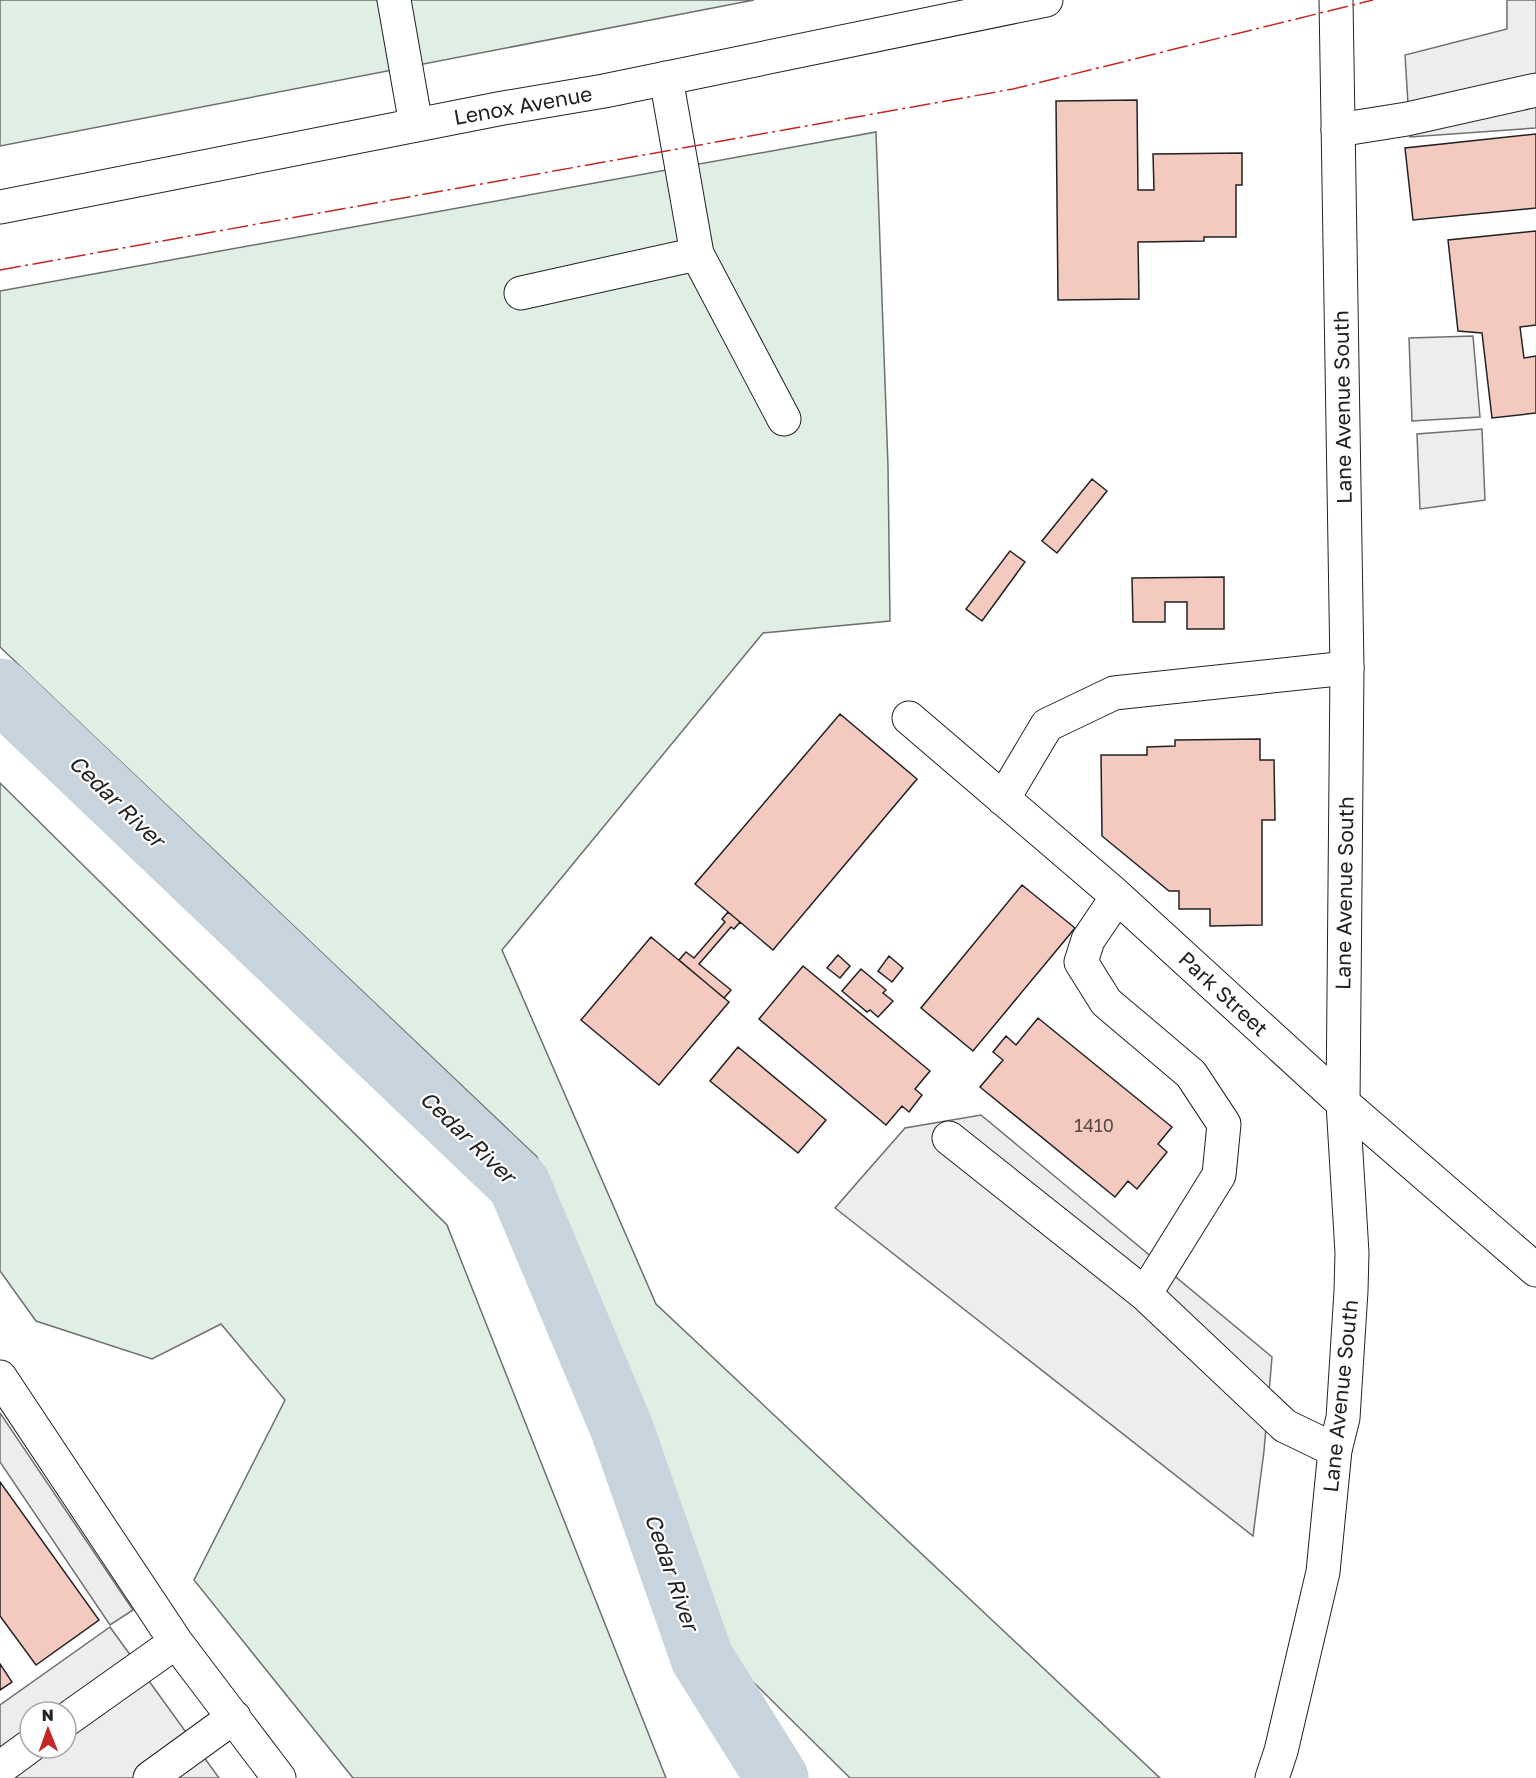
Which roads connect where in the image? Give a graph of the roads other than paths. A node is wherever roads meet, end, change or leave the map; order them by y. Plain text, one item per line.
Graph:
1 (393, 0) edge
2 (1046, 0) edge
3 (1336, 0) edge
4 (666, 78) junction
5 (1536, 90) edge
6 (416, 125) junction
7 (1338, 130) junction
8 (0, 207) edge
9 (697, 254) junction
10 (521, 293) dead end
11 (784, 419) dead end
12 (1347, 668) junction
13 (909, 718) dead end
14 (1003, 799) junction
15 (1117, 897) junction
16 (1343, 1104) junction
17 (949, 1138) dead end
18 (1536, 1270) edge
19 (1145, 1294) junction
20 (0, 1377) edge
21 (1335, 1450) junction
22 (176, 1642) junction
23 (78, 1711) edge
24 (234, 1717) junction
25 (18, 1755) edge
26 (0, 1768) edge
27 (150, 1778) edge
28 (279, 1778) edge
29 (1272, 1778) edge

1 - 6 main road
2 - 4 main road, Lenox Avenue
3 - 7 main road, Lane Avenue South
4 - 6 main road, Lenox Avenue
4 - 9 main road
5 - 7 main road
6 - 8 main road, Lenox Avenue
7 - 12 main road, Lane Avenue South
9 - 10 main road
9 - 11 main road
12 - 14 main road
12 - 16 main road, Lane Avenue South
13 - 14 main road, Park Street
14 - 15 main road, Park Street
15 - 16 main road, Park Street
15 - 19 main road
16 - 18 main road, Park Street
16 - 21 main road, Lane Avenue South
17 - 19 main road
19 - 21 main road
20 - 22 main road
21 - 29 main road, Lane Avenue South
22 - 23 main road
22 - 24 main road
24 - 27 main road
24 - 28 main road
25 - 26 main road

